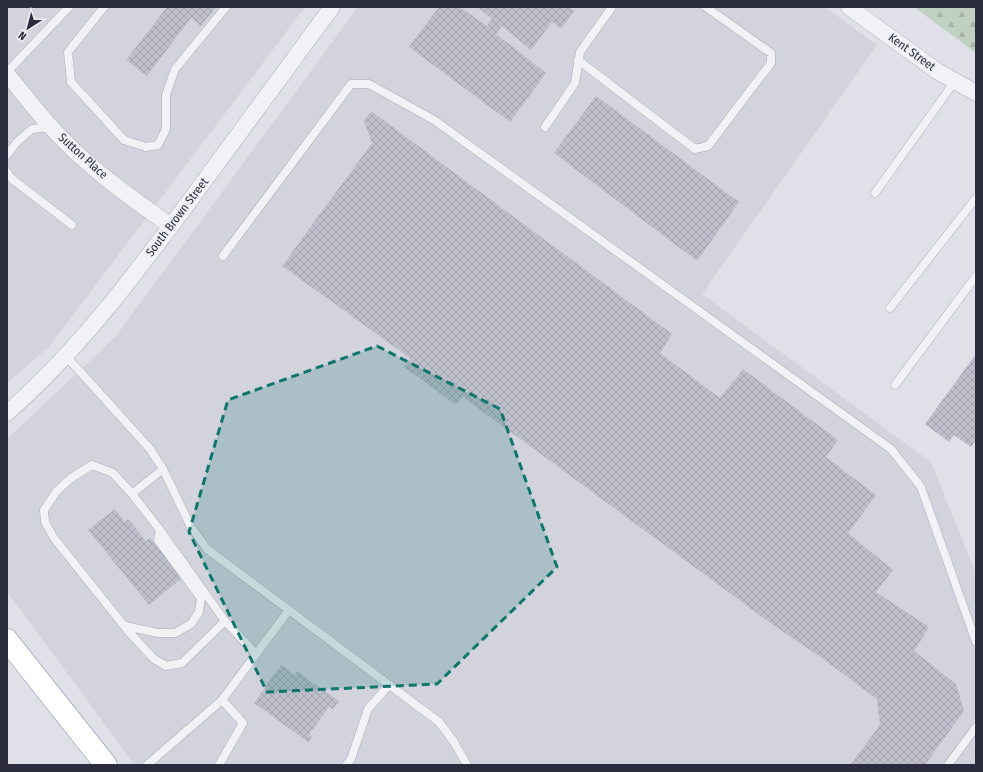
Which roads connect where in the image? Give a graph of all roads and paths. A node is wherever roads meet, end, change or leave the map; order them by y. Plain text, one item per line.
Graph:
1 (69, 7) edge
2 (104, 7) edge
3 (226, 7) edge
4 (332, 7) edge
5 (612, 7) edge
6 (706, 7) edge
7 (850, 7) edge
8 (578, 60) junction
9 (7, 73) edge
10 (955, 81) junction
11 (976, 94) edge
12 (50, 127) junction
13 (545, 127) dead end
14 (7, 155) edge
15 (7, 172) edge
16 (875, 193) dead end
17 (976, 198) edge
18 (72, 225) dead end
19 (171, 226) junction
20 (223, 256) dead end
21 (976, 276) edge
22 (890, 308) dead end
23 (66, 356) junction
24 (895, 385) dead end
25 (7, 413) edge
26 (163, 469) junction
27 (132, 494) junction
28 (160, 530) junction
29 (289, 610) junction
30 (225, 621) junction
31 (125, 626) junction
32 (7, 640) edge
33 (976, 642) edge
34 (256, 654) junction
35 (389, 685) junction
36 (222, 700) junction
37 (976, 727) edge
38 (106, 765) edge
39 (147, 765) edge
40 (219, 765) edge
41 (346, 765) edge
42 (467, 765) edge
43 (948, 765) edge

1 - 9 lane
2 - 3 lane
4 - 19 street, South Brown Street
5 - 8 lane
6 - 8 lane
7 - 10 street, Kent Street
8 - 13 lane
9 - 12 street, Sutton Place
10 - 11 street, Kent Street
10 - 16 lane
12 - 14 lane
12 - 19 street, Sutton Place
15 - 18 lane
17 - 22 lane
19 - 23 street, South Brown Street
20 - 33 lane
21 - 24 lane
23 - 25 street, South Brown Street
23 - 26 lane
26 - 27 lane
26 - 29 lane
27 - 28 lane
27 - 31 lane
28 - 30 lane
28 - 31 lane
29 - 34 lane
29 - 35 lane
30 - 31 lane
30 - 34 lane
32 - 38 highway
34 - 36 lane
35 - 41 lane
35 - 42 lane
36 - 39 lane
36 - 40 lane
37 - 43 lane

